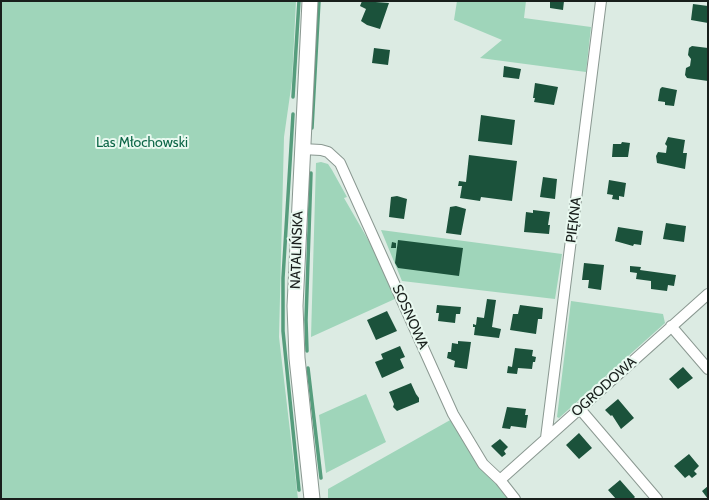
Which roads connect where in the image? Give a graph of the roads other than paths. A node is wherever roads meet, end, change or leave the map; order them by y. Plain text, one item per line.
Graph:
1 (310, 1) edge
2 (602, 1) edge
3 (302, 149) junction
4 (708, 294) edge
5 (671, 326) junction
6 (708, 369) edge
7 (580, 409) junction
8 (546, 438) junction
9 (500, 480) junction
10 (312, 499) edge
11 (514, 499) edge
12 (657, 499) edge

1 - 3 main road, NATALIŃSKA
2 - 8 street, PIĘKNA
3 - 9 street, SOSNOWA
3 - 10 main road, NATALIŃSKA
4 - 5 street, OGRODOWA
5 - 6 street
5 - 7 street, OGRODOWA
7 - 8 street, OGRODOWA
7 - 12 street
8 - 9 street, OGRODOWA
9 - 11 street, SOSNOWA

